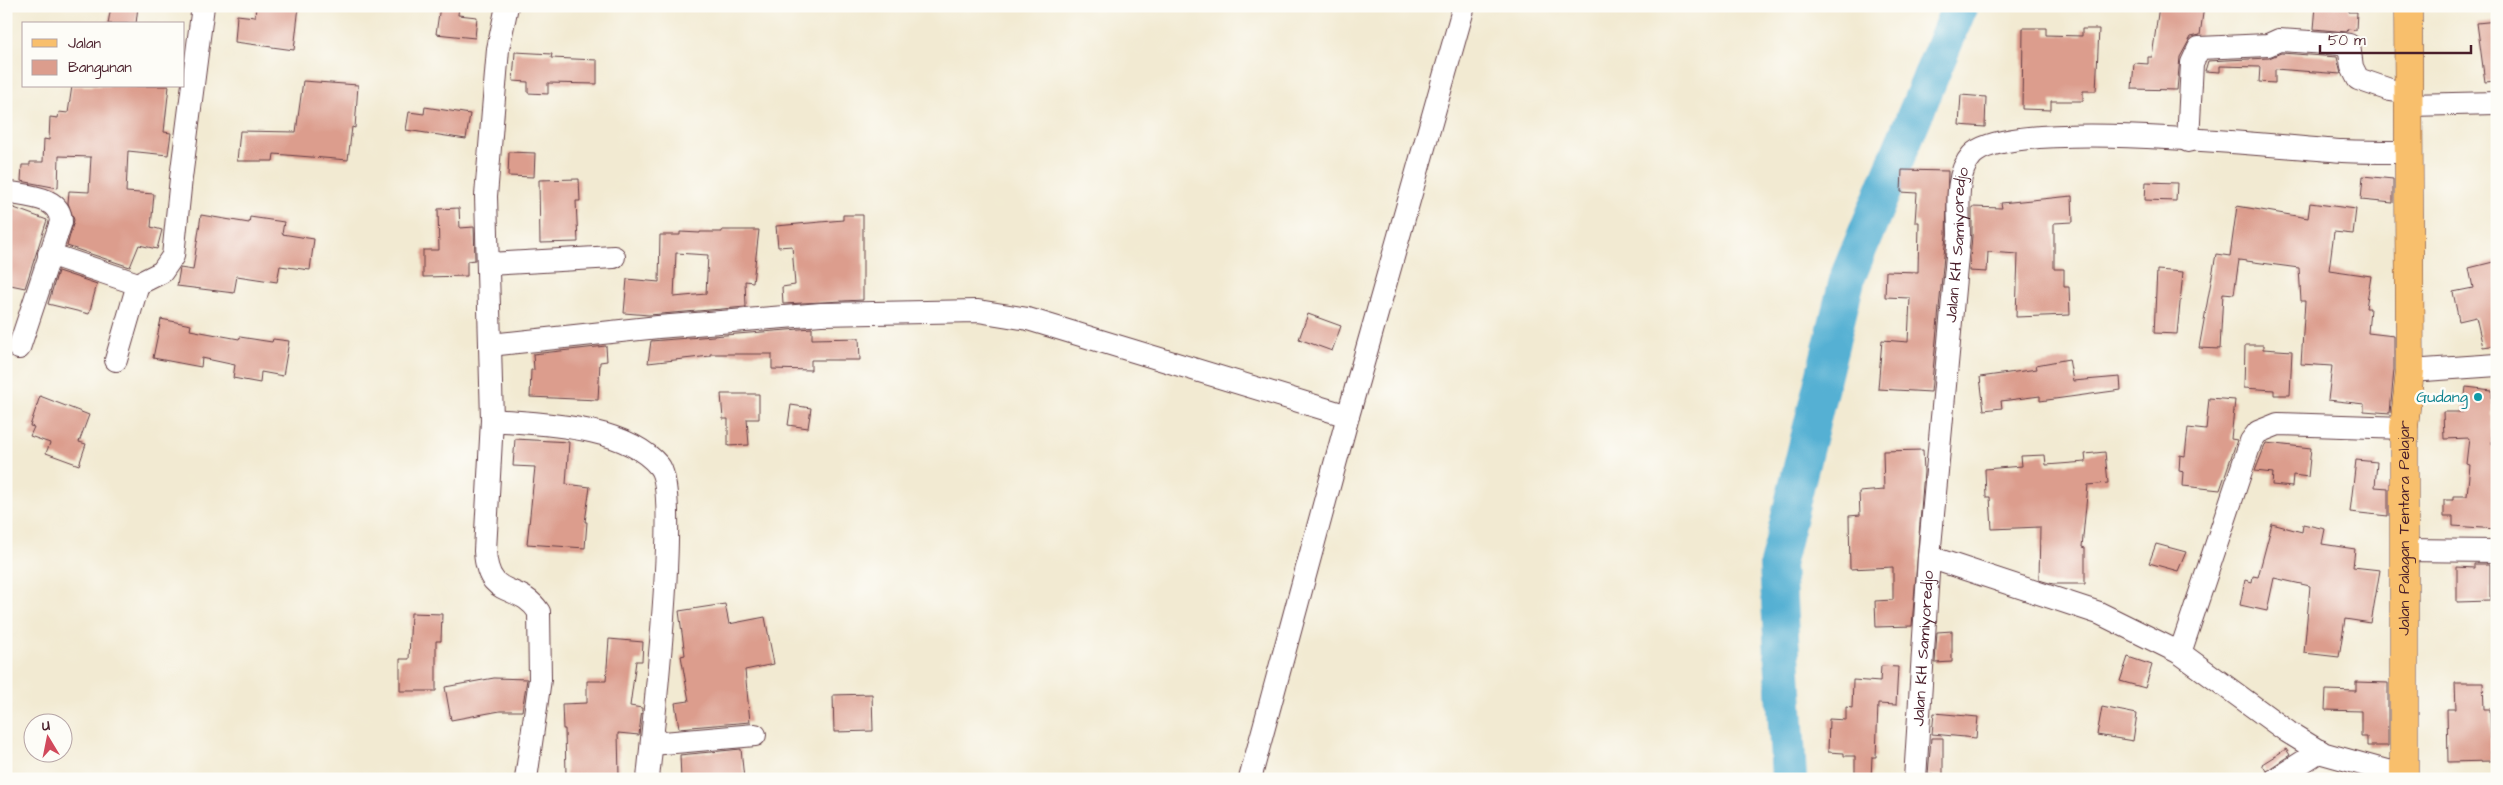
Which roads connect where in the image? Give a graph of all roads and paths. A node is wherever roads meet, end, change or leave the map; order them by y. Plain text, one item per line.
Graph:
1 (203, 6) edge
2 (507, 6) edge
3 (1464, 6) edge
4 (2408, 6) edge
5 (2409, 99) junction
6 (2497, 103) edge
7 (2188, 141) junction
8 (2410, 152) junction
9 (6, 192) edge
10 (49, 254) junction
11 (614, 257) dead end
12 (489, 264) junction
13 (138, 284) junction
14 (490, 345) junction
15 (19, 348) dead end
16 (116, 360) dead end
17 (2497, 365) edge
18 (2410, 371) junction
19 (1348, 416) junction
20 (492, 420) junction
21 (2404, 428) junction
22 (2403, 550) junction
23 (2497, 551) edge
24 (1929, 557) junction
25 (2180, 653) junction
26 (755, 735) dead end
27 (652, 744) junction
28 (2320, 751) junction
29 (2405, 778) edge
30 (526, 779) edge
31 (648, 779) edge
32 (1250, 779) edge
33 (1914, 779) edge
34 (2276, 779) edge

1 - 13 street
2 - 12 street
3 - 19 street
4 - 5 main road, Jalan Palagan Tentara Pelajar
5 - 6 street
5 - 7 street
5 - 8 main road, Jalan Palagan Tentara Pelajar
7 - 8 street, Jalan KH Samiyoredjo
7 - 24 street, Jalan KH Samiyoredjo
8 - 18 main road, Jalan Palagan Tentara Pelajar
9 - 10 street
10 - 13 street
10 - 15 street
11 - 12 street
12 - 14 street
13 - 16 street
14 - 19 street
14 - 20 street
17 - 18 street
18 - 21 main road, Jalan Palagan Tentara Pelajar
19 - 32 street
20 - 27 street
20 - 30 street
21 - 22 main road, Jalan Palagan Tentara Pelajar
21 - 25 street
22 - 23 street
22 - 29 main road, Jalan Palagan Tentara Pelajar
24 - 25 street
24 - 33 street, Jalan KH Samiyoredjo
25 - 28 street
26 - 27 street
27 - 31 street
28 - 29 street
28 - 34 street

